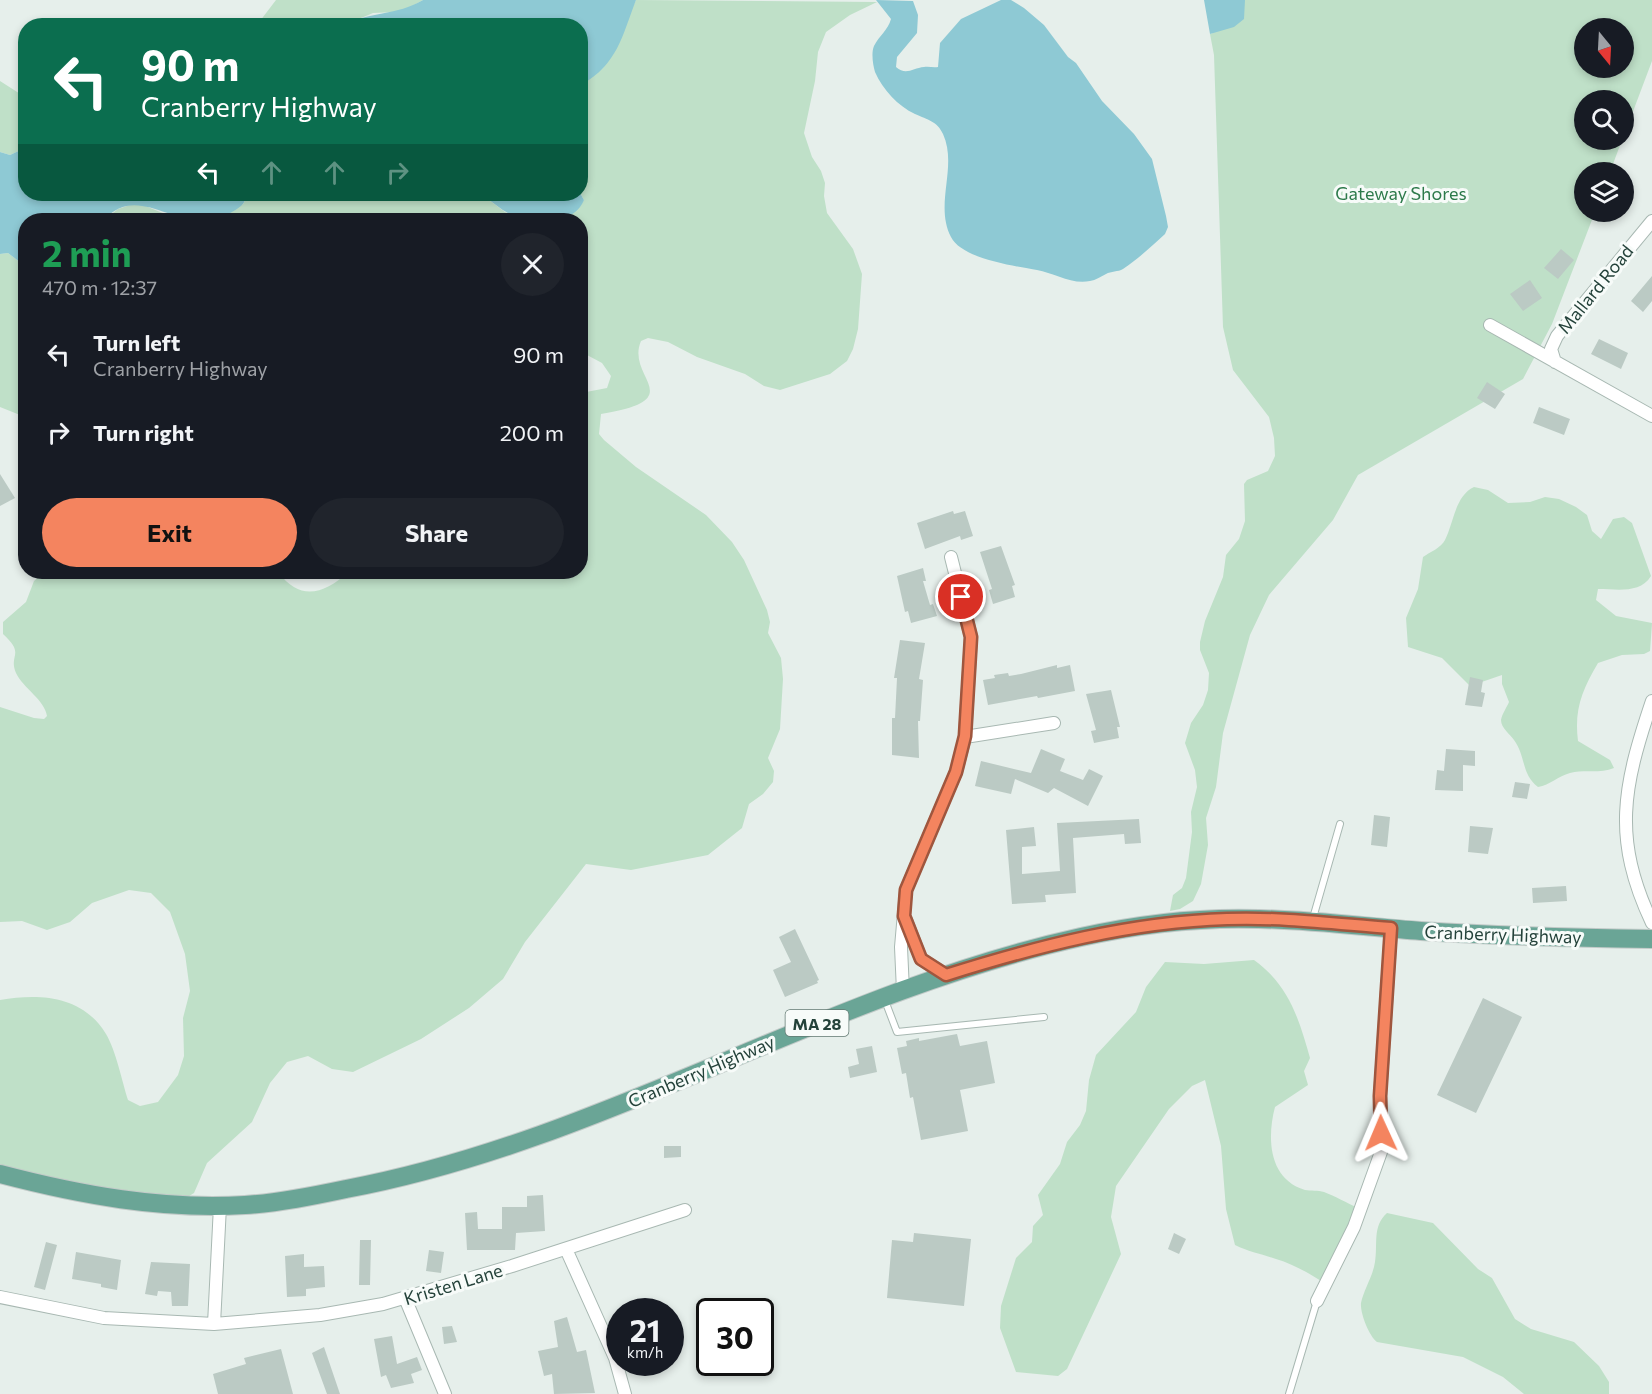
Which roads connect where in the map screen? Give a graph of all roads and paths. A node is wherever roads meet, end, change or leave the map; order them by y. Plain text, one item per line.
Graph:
1 (1652, 221) edge
2 (1490, 325) dead end
3 (1555, 362) junction
4 (1652, 416) edge
5 (951, 556) dead end
6 (1652, 701) edge
7 (1054, 723) dead end
8 (965, 736) junction
9 (1340, 824) dead end
10 (904, 916) junction
11 (1312, 922) junction
12 (1652, 923) edge
13 (1391, 928) junction
14 (1652, 939) edge
15 (946, 975) junction
16 (903, 991) junction
17 (884, 998) junction
18 (1044, 1017) dead end
19 (0, 1174) edge
20 (220, 1206) junction
21 (685, 1210) dead end
22 (566, 1249) junction
23 (0, 1297) edge
24 (405, 1298) junction
25 (1317, 1301) joint
26 (214, 1324) junction
27 (446, 1394) edge
28 (625, 1394) edge
29 (1289, 1394) edge

1 - 3 street, Mallard Road
2 - 3 street
3 - 4 street
5 - 8 street
6 - 12 street
7 - 8 street
8 - 10 street
9 - 11 lane
10 - 15 street
10 - 16 street
11 - 13 main road, Cranberry Highway / MA 28
11 - 15 main road, Cranberry Highway / MA 28
13 - 14 main road, Cranberry Highway / MA 28
13 - 25 street
15 - 16 main road, Cranberry Highway / MA 28
16 - 17 main road, Cranberry Highway / MA 28
17 - 18 lane
17 - 20 main road, Cranberry Highway / MA 28
19 - 20 main road, Cranberry Highway / MA 28
20 - 26 street
21 - 22 street, Kristen Lane
22 - 24 street, Kristen Lane
22 - 28 street
23 - 26 street, Kristen Lane
24 - 26 street, Kristen Lane
24 - 27 street
25 - 29 lane

